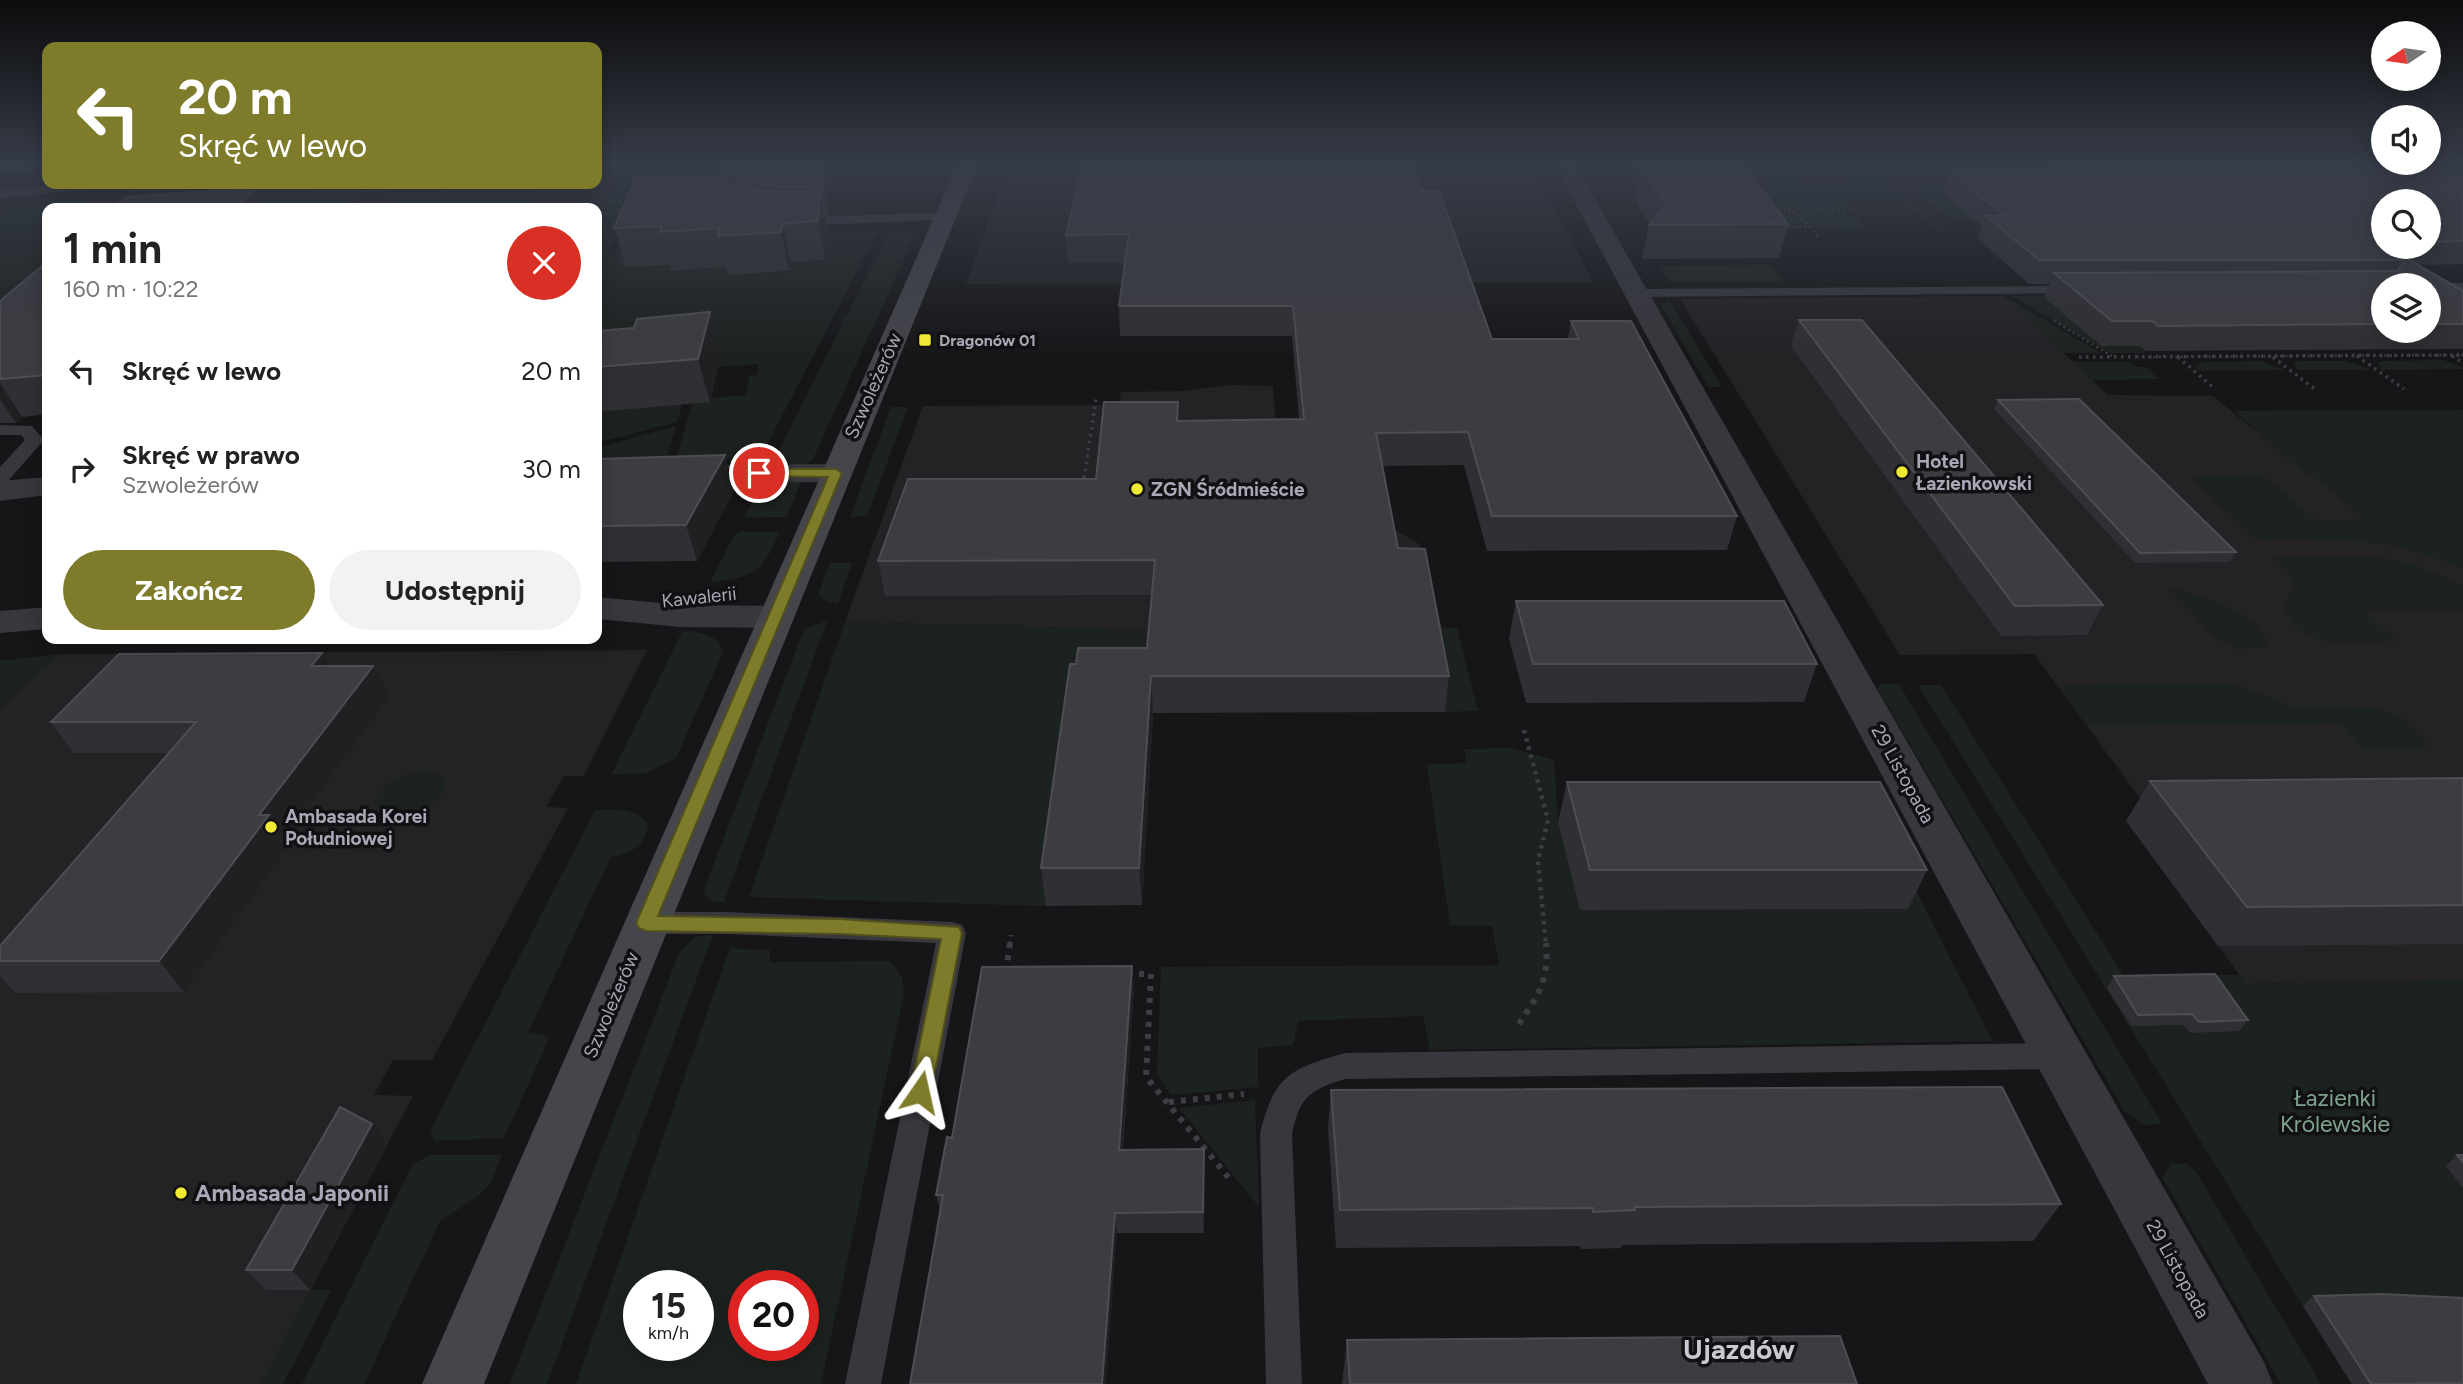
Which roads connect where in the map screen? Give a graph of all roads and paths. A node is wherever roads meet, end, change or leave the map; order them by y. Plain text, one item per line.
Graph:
1 (1810, 227) edge
2 (942, 228) edge
3 (1600, 228) edge
4 (1819, 238) dead end
5 (2441, 287) edge
6 (2463, 287) edge
7 (2091, 290) edge
8 (1636, 293) junction
9 (2047, 318) dead end
10 (2360, 349) edge
11 (2453, 349) edge
12 (2250, 350) edge
13 (2155, 351) edge
14 (2463, 355) edge
15 (2258, 356) junction
16 (2272, 356) junction
17 (2357, 356) junction
18 (2370, 356) junction
19 (2451, 356) junction
20 (2079, 357) dead end
21 (2114, 357) junction
22 (2163, 357) junction
23 (2177, 357) junction
24 (2463, 363) edge
25 (2215, 389) dead end
26 (2404, 389) dead end
27 (2316, 390) dead end
28 (1096, 399) dead end
29 (0, 430) edge
30 (836, 473) junction
31 (602, 475) edge
32 (0, 478) edge
33 (42, 487) edge
34 (1083, 488) edge
35 (0, 491) edge
36 (781, 604) junction
37 (604, 608) edge
38 (42, 618) edge
39 (0, 622) edge
40 (1524, 730) dead end
41 (646, 923) junction
42 (1011, 935) dead end
43 (1006, 973) junction
44 (1019, 973) edge
45 (1125, 974) edge
46 (996, 975) edge
47 (2060, 1056) junction
48 (1494, 1064) junction
49 (1289, 1094) junction
50 (1168, 1102) junction
51 (1279, 1239) junction
52 (453, 1384) edge
53 (863, 1384) edge
54 (1284, 1384) edge
55 (2242, 1384) edge

1 - 4 path
2 - 30 street, Szwoleżerów
3 - 8 street, 29 Listopada
5 - 6 lane
7 - 8 lane
8 - 47 street, 29 Listopada
9 - 21 path
10 - 18 path
11 - 14 path
12 - 15 path
13 - 22 path
14 - 19 path
15 - 16 path
15 - 23 path
16 - 17 path
16 - 27 path
17 - 18 path
17 - 26 path
18 - 19 path
19 - 24 path
20 - 21 path
21 - 22 path
22 - 23 path
23 - 25 path
28 - 34 path
29 - 32 lane
30 - 31 street
30 - 36 street, Szwoleżerów
33 - 35 street
36 - 37 street, Kawalerii
36 - 41 street, Szwoleżerów
38 - 39 street
40 - 48 path
41 - 52 street, Szwoleżerów
41 - 53 lane
42 - 43 path
43 - 44 path
43 - 46 path
45 - 50 path
47 - 48 lane
47 - 55 street, 29 Listopada
48 - 49 lane
49 - 50 path
49 - 51 lane
50 - 51 path
51 - 54 lane

